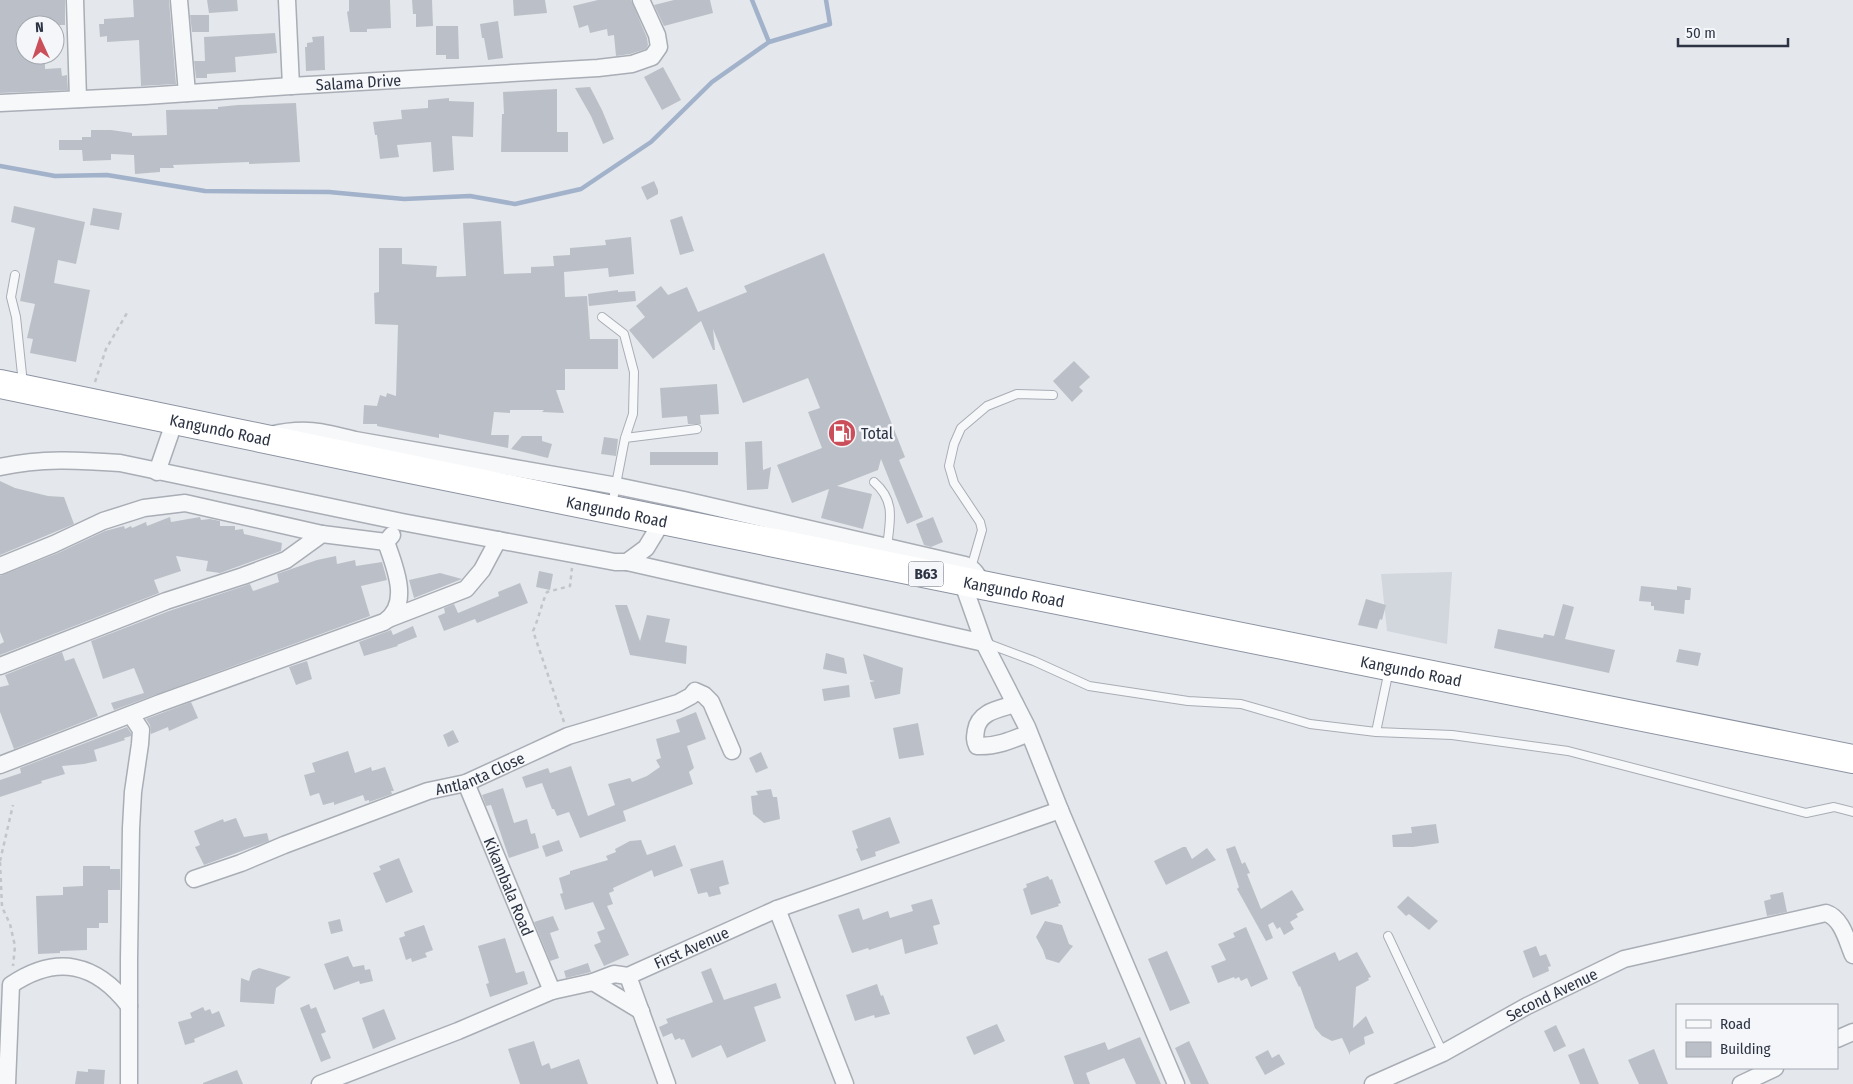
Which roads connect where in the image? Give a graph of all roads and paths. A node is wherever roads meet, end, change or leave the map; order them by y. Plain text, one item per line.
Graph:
1 (75, 0) edge
2 (178, 0) edge
3 (287, 0) edge
4 (641, 0) edge
5 (291, 86) junction
6 (187, 93) junction
7 (78, 99) junction
8 (0, 103) edge
9 (15, 275) dead end
10 (127, 313) dead end
11 (602, 317) dead end
12 (12, 387) edge
13 (1053, 395) dead end
14 (89, 403) junction
15 (175, 420) junction
16 (697, 429) dead end
17 (626, 438) junction
18 (0, 467) edge
19 (157, 472) junction
20 (874, 482) dead end
21 (614, 498) junction
22 (664, 520) junction
23 (402, 522) junction
24 (322, 534) junction
25 (498, 540) junction
26 (386, 542) junction
27 (887, 547) junction
28 (573, 554) junction
29 (627, 562) junction
30 (0, 566) edge
31 (972, 578) junction
32 (391, 618) junction
33 (984, 643) junction
34 (0, 666) edge
35 (1390, 666) junction
36 (1015, 704) junction
37 (132, 715) junction
38 (1376, 732) junction
39 (1029, 733) junction
40 (568, 736) junction
41 (732, 751) dead end
42 (1853, 760) edge
43 (0, 764) edge
44 (466, 783) junction
45 (13, 805) dead end
46 (1060, 810) junction
47 (1853, 812) edge
48 (0, 861) edge
49 (194, 879) dead end
50 (777, 909) junction
51 (1388, 936) dead end
52 (1853, 955) edge
53 (628, 976) junction
54 (593, 982) junction
55 (11, 985) junction
56 (552, 991) junction
57 (129, 1006) junction
58 (641, 1010) junction
59 (1853, 1032) edge
60 (1838, 1040) edge
61 (1443, 1053) junction
62 (1773, 1069) edge
63 (7, 1084) edge
64 (129, 1084) edge
65 (323, 1084) edge
66 (667, 1084) edge
67 (845, 1084) edge
68 (1176, 1084) edge
69 (1374, 1084) edge
70 (1741, 1084) edge

1 - 7 street
2 - 6 street
3 - 5 street
4 - 5 street, Salama Drive
5 - 6 street, Salama Drive
6 - 7 street, Salama Drive
7 - 8 street, Salama Drive
9 - 12 lane
10 - 14 path
11 - 17 lane
12 - 14 highway, Kangundo Road / B63
13 - 31 lane
14 - 15 highway, Kangundo Road / B63
15 - 19 street
15 - 21 highway, Kangundo Road / B63
16 - 17 lane
17 - 21 lane
18 - 19 street
19 - 23 street
20 - 27 lane
21 - 22 highway, Kangundo Road / B63
21 - 27 street
22 - 29 street
22 - 31 highway, Kangundo Road / B63
23 - 25 street
23 - 26 street
24 - 26 street
24 - 30 street
24 - 34 street
25 - 28 street
25 - 32 street
26 - 32 street
27 - 31 street
28 - 29 street
28 - 40 path
29 - 33 street
31 - 33 street
31 - 35 highway, Kangundo Road / B63
32 - 37 street
33 - 36 street
33 - 38 lane
35 - 38 lane
35 - 42 highway, Kangundo Road / B63
36 - 39 street
36 - 39 street
37 - 43 street
37 - 57 street
38 - 47 lane
39 - 46 street
40 - 41 street, Antlanta Close
40 - 44 street, Antlanta Close
44 - 49 street, Antlanta Close
44 - 56 street, Kikambala Road
45 - 48 path
46 - 50 street, First Avenue
46 - 68 street
48 - 55 path
50 - 53 street, First Avenue
50 - 67 street
51 - 61 lane
52 - 61 street, Second Avenue
53 - 54 street, First Avenue
53 - 58 street
54 - 56 street, First Avenue
54 - 58 street
55 - 57 street
55 - 63 street
56 - 65 street, First Avenue
57 - 64 street
58 - 66 street
59 - 60 street
61 - 69 street, Second Avenue
62 - 70 street

